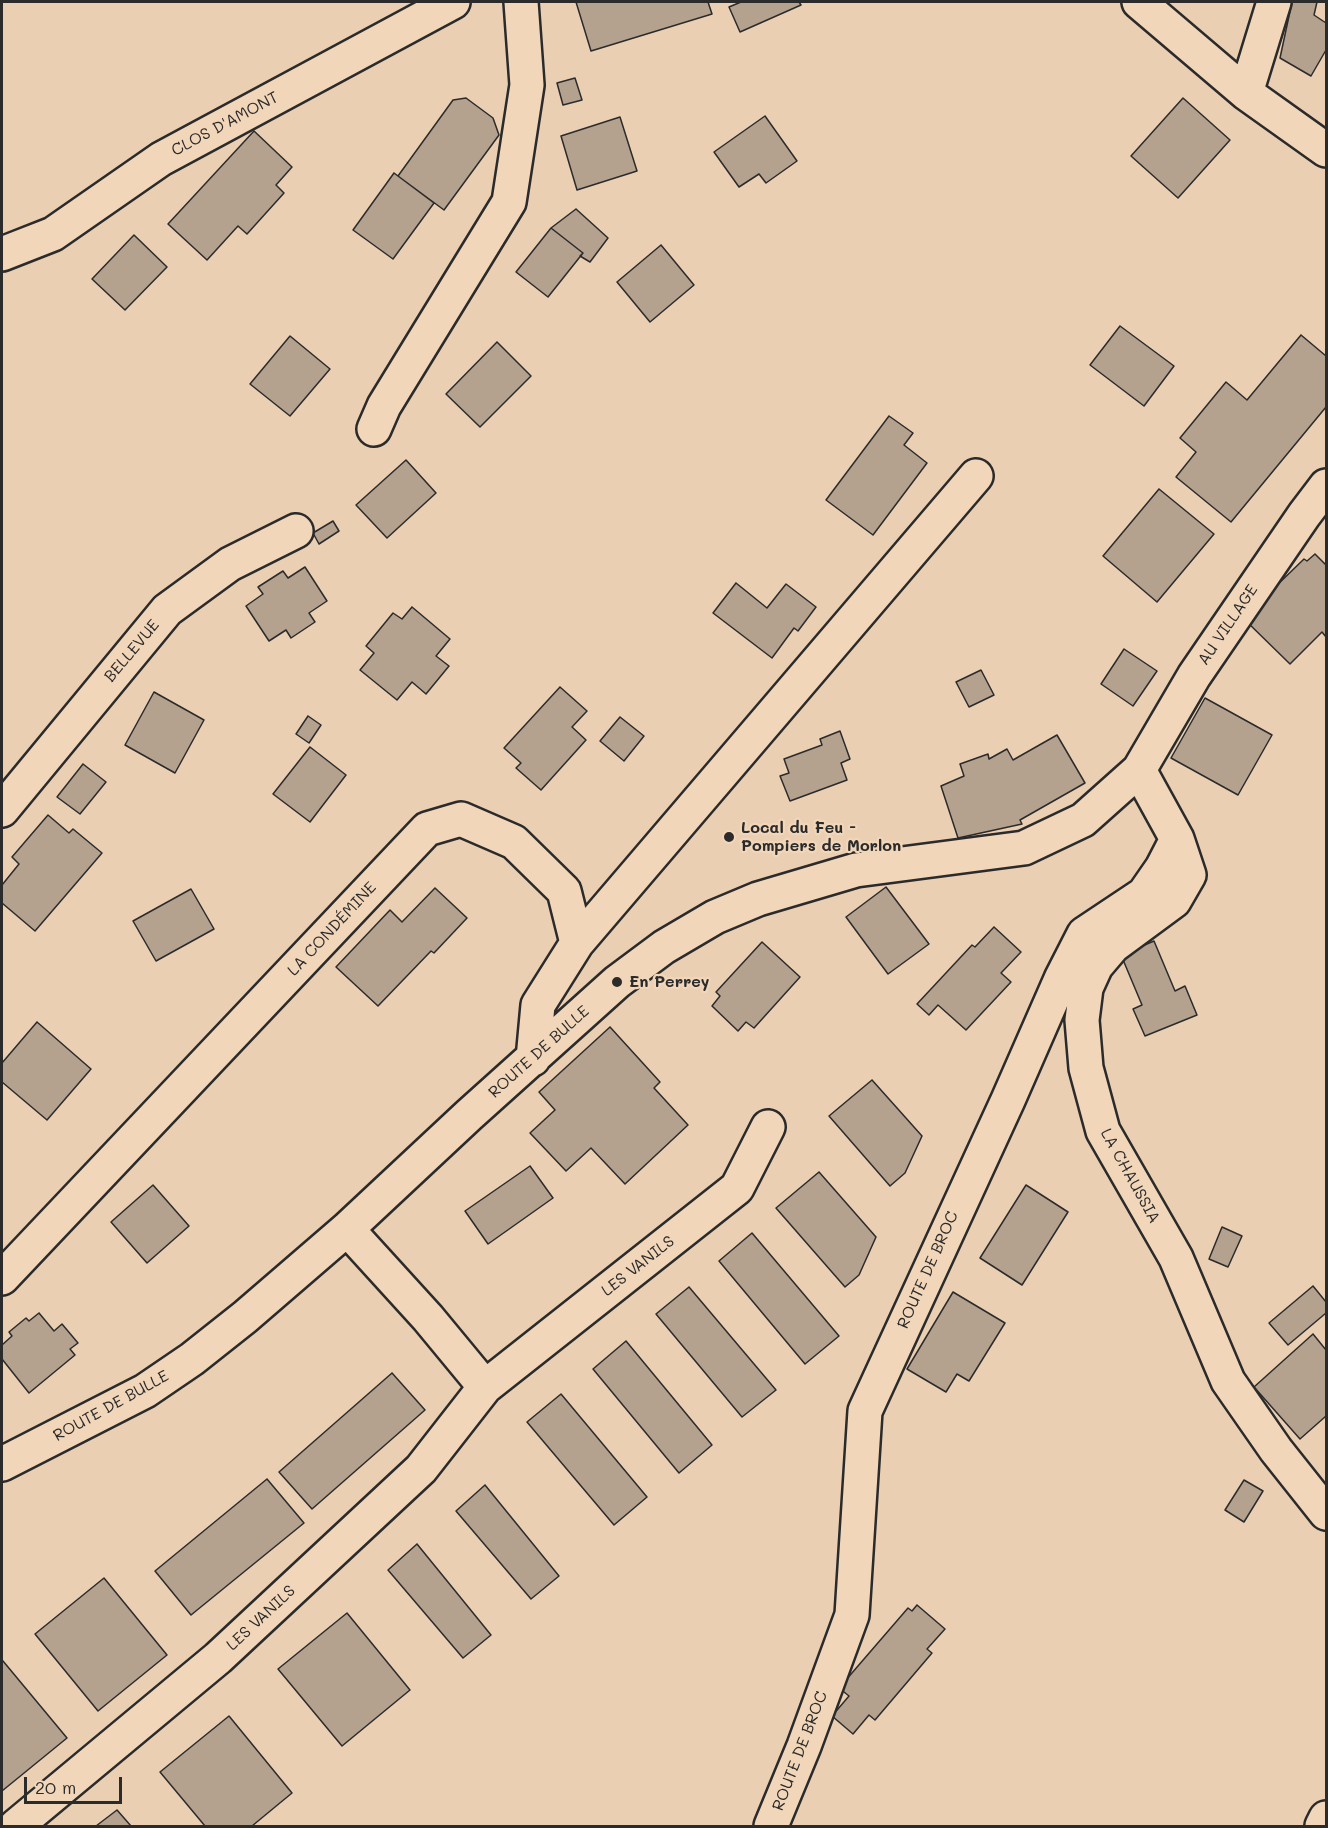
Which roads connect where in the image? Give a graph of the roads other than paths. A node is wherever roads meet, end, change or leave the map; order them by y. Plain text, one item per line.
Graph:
1 (453, 2) edge
2 (521, 2) edge
3 (1139, 2) edge
4 (1274, 2) edge
5 (1246, 93) junction
6 (1326, 150) edge
7 (2, 254) edge
8 (374, 429) dead end
9 (976, 476) dead end
10 (1326, 486) edge
11 (296, 531) dead end
12 (1139, 770) junction
13 (2, 810) edge
14 (1177, 839) junction
15 (577, 943) junction
16 (532, 1059) junction
17 (768, 1127) dead end
18 (347, 1229) junction
19 (2, 1278) edge
20 (485, 1387) junction
21 (2, 1464) edge
22 (1326, 1513) edge
23 (1326, 1818) edge
24 (16, 1827) edge
25 (771, 1827) edge
26 (1322, 1827) edge

1 - 7 street, CLOS D'AMONT
2 - 8 street
3 - 5 street
4 - 5 street
5 - 6 street
9 - 15 street
10 - 12 street, AU VILLAGE
11 - 13 street, BELLEVUE
12 - 14 street
12 - 16 street, ROUTE DE BULLE
14 - 22 street, LA CHAUSSIA
14 - 25 street, ROUTE DE BROC
15 - 16 street
15 - 19 street, LA CONDÉMINE
16 - 18 street, ROUTE DE BULLE
17 - 20 street, LES VANILS
18 - 20 street
18 - 21 street, ROUTE DE BULLE
20 - 24 street, LES VANILS
23 - 26 street

